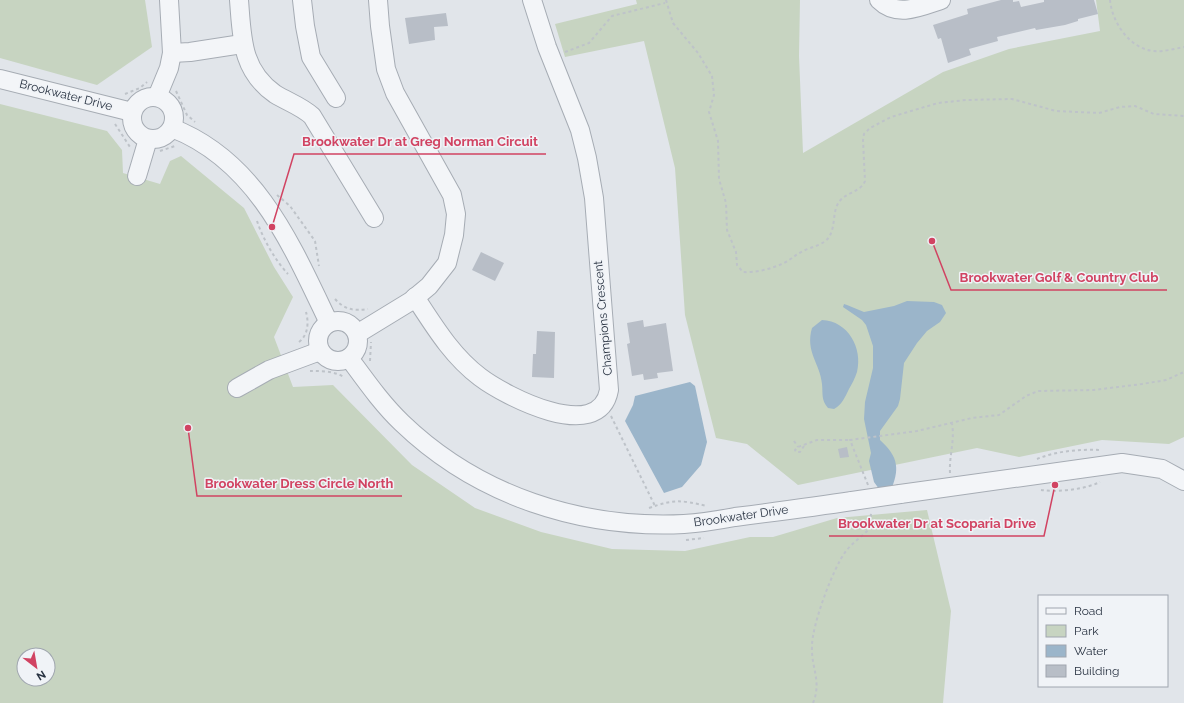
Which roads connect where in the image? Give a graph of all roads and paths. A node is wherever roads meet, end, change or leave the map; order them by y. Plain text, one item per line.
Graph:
1 (169, 0) edge
2 (239, 0) edge
3 (302, 0) edge
4 (378, 0) edge
5 (532, 0) edge
6 (879, 0) edge
7 (941, 0) edge
8 (1110, 0) edge
9 (666, 2) edge
10 (242, 44) junction
11 (1184, 47) edge
12 (172, 53) junction
13 (551, 56) junction
14 (0, 79) edge
15 (157, 97) junction
16 (336, 98) dead end
17 (132, 112) junction
18 (1184, 116) edge
19 (114, 122) dead end
20 (172, 128) junction
21 (153, 145) junction
22 (180, 148) dead end
23 (139, 169) joint
24 (256, 217) dead end
25 (374, 218) dead end
26 (292, 278) dead end
27 (415, 297) junction
28 (306, 309) dead end
29 (329, 322) junction
30 (357, 334) junction
31 (320, 350) junction
32 (349, 358) junction
33 (298, 359) junction
34 (1184, 372) edge
35 (350, 381) dead end
36 (237, 388) dead end
37 (606, 419) dead end
38 (952, 423) junction
39 (850, 440) junction
40 (794, 441) dead end
41 (804, 446) junction
42 (798, 448) junction
43 (950, 474) dead end
44 (1107, 479) dead end
45 (1184, 481) edge
46 (869, 489) dead end
47 (1040, 490) dead end
48 (655, 506) dead end
49 (871, 507) dead end
50 (706, 538) dead end
51 (685, 540) dead end
52 (813, 703) edge

1 - 12 street
2 - 10 street
3 - 16 street
4 - 27 street
5 - 13 street, Champions Crescent
6 - 7 street
8 - 11 path
9 - 13 path
9 - 18 path
10 - 12 street
10 - 25 street
12 - 15 street
13 - 27 street, Champions Crescent
14 - 17 street, Brookwater Drive
15 - 17 street
15 - 20 street
17 - 21 street
19 - 23 path
20 - 21 street
20 - 29 street
21 - 22 path
21 - 23 street
24 - 26 path
27 - 30 street
28 - 33 path
29 - 30 street
29 - 31 street
30 - 32 street
31 - 32 street
31 - 33 street
32 - 45 street, Brookwater Drive, bridge
33 - 35 path
33 - 36 street
34 - 38 path
37 - 48 path
38 - 39 path
38 - 43 path
39 - 41 path
39 - 46 path
40 - 42 path
41 - 42 path
41 - 42 path
44 - 47 path
49 - 52 path
50 - 51 path

